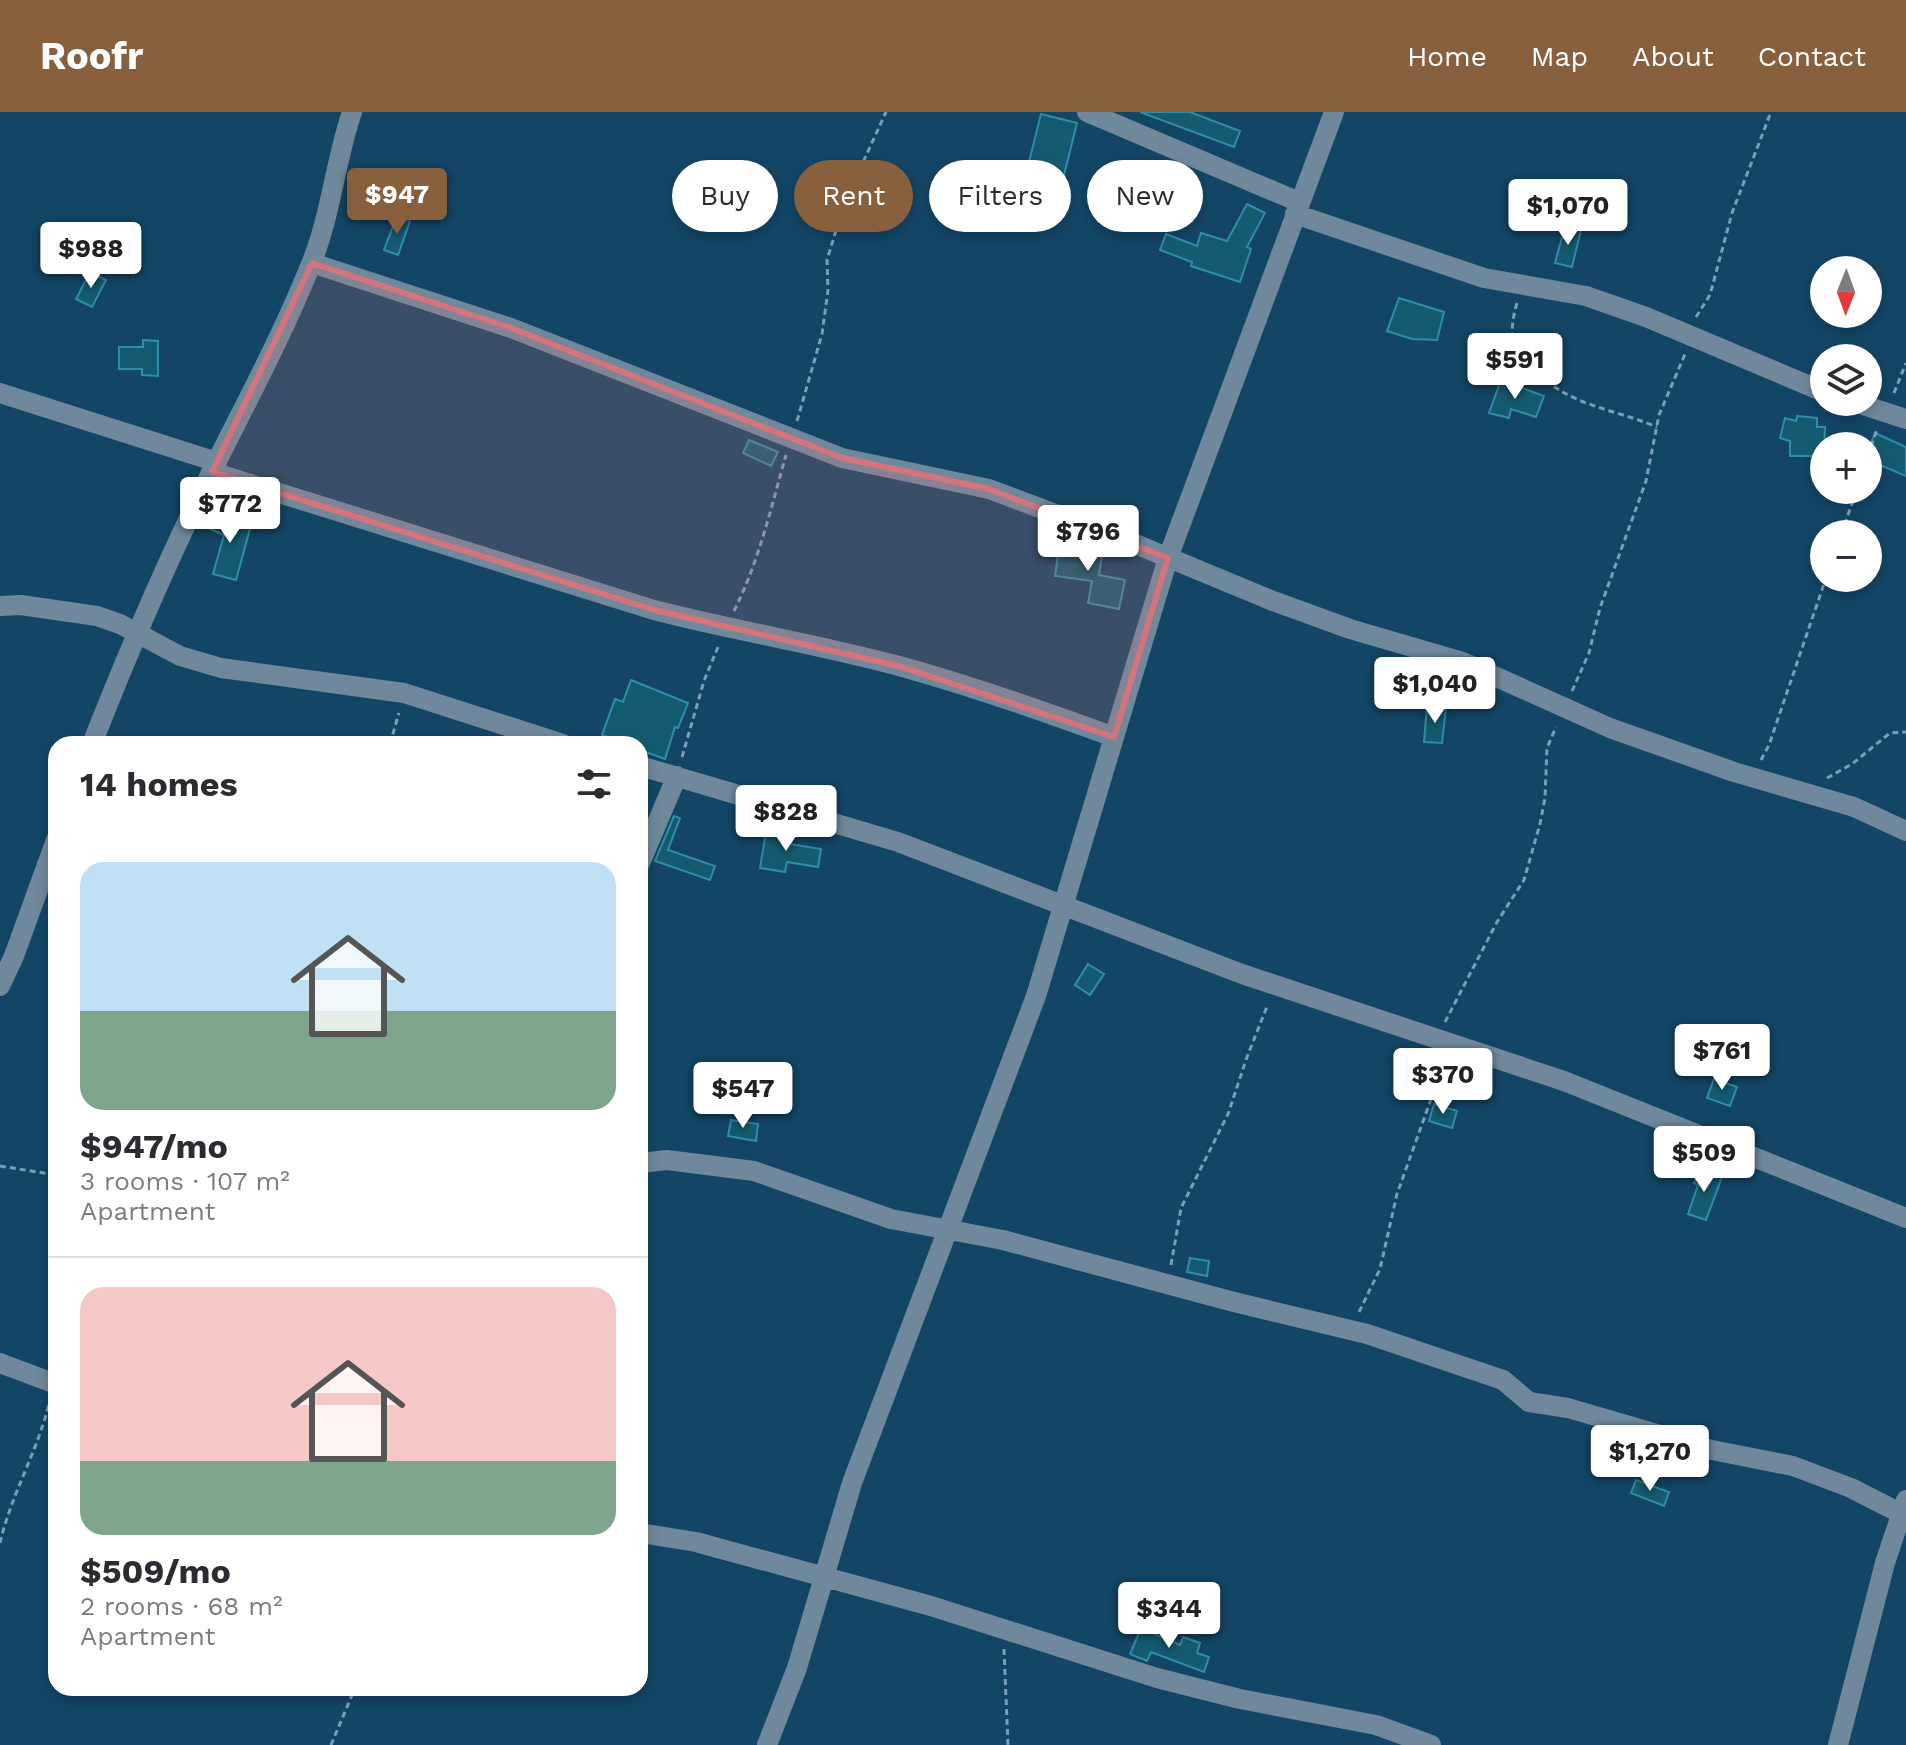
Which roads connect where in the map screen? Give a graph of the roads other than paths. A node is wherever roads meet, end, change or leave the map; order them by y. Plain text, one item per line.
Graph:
1 (352, 112) edge
2 (1087, 112) edge
3 (1334, 112) edge
4 (1297, 208) junction
5 (312, 263) junction
6 (1810, 386) edge
7 (0, 393) edge
8 (214, 467) junction
9 (1168, 558) junction
10 (0, 606) edge
11 (136, 634) junction
12 (95, 736) edge
13 (538, 736) edge
14 (1114, 737) junction
15 (648, 768) edge
16 (677, 776) junction
17 (1906, 831) edge
18 (648, 844) edge
19 (48, 862) edge
20 (1064, 904) junction
21 (0, 986) edge
22 (648, 1162) edge
23 (1906, 1218) edge
24 (949, 1231) junction
25 (0, 1363) edge
26 (48, 1381) edge
27 (1905, 1510) edge
28 (648, 1534) edge
29 (825, 1576) junction
30 (767, 1745) edge
31 (1431, 1745) edge
32 (1838, 1745) edge

1 - 5 street
2 - 4 street
3 - 4 street
4 - 6 street
4 - 9 street
5 - 8 street
5 - 9 street
7 - 8 street
8 - 11 street
8 - 14 street
9 - 14 street
9 - 17 street
10 - 11 street
11 - 12 street
11 - 13 street
14 - 20 street
15 - 16 street
16 - 18 street
16 - 20 street
19 - 21 street
20 - 23 street
20 - 24 street
22 - 24 street
24 - 27 street
24 - 29 street
25 - 26 street
27 - 32 street
28 - 29 street
29 - 30 street
29 - 31 street

